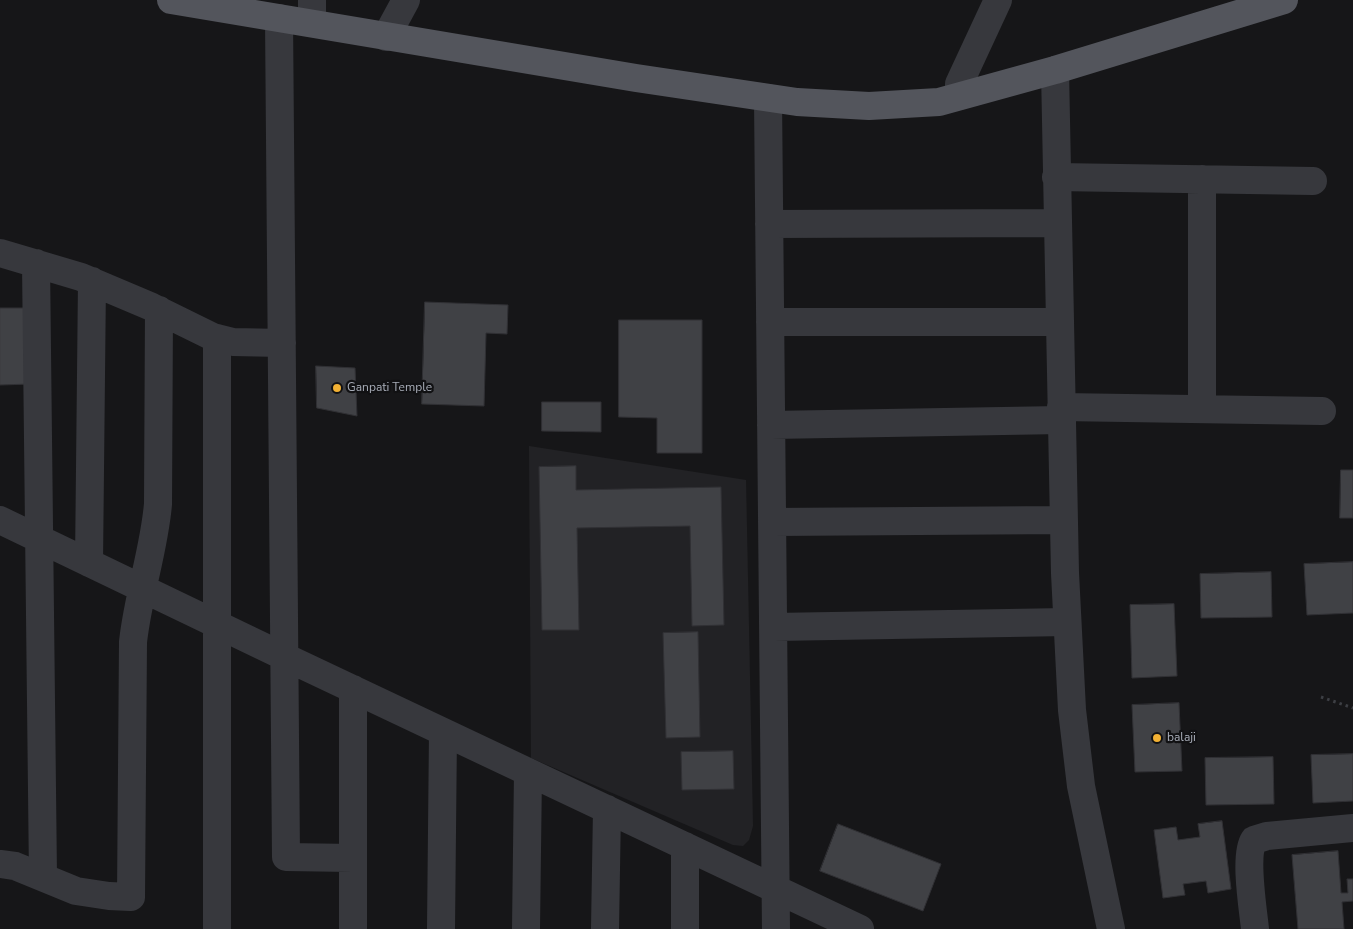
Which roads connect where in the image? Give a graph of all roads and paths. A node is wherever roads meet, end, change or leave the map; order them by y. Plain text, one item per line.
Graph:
1 (170, 0) edge
2 (241, 0) edge
3 (406, 0) edge
4 (998, 0) edge
5 (1243, 0) edge
6 (1284, 0) edge
7 (312, 6) edge
8 (278, 18) junction
9 (390, 31) junction
10 (1055, 70) junction
11 (959, 90) junction
12 (768, 98) junction
13 (1056, 177) junction
14 (1202, 179) junction
15 (1313, 181) dead end
16 (1056, 223) junction
17 (769, 224) junction
18 (0, 253) edge
19 (36, 263) junction
20 (92, 281) junction
21 (159, 310) junction
22 (770, 322) junction
23 (1059, 322) junction
24 (217, 338) junction
25 (282, 343) junction
26 (1202, 409) junction
27 (1322, 411) dead end
28 (1061, 414) junction
29 (771, 425) junction
30 (0, 520) edge
31 (1064, 520) junction
32 (772, 522) junction
33 (39, 538) junction
34 (89, 563) junction
35 (141, 588) junction
36 (1067, 622) junction
37 (216, 624) junction
38 (774, 627) junction
39 (285, 657) junction
40 (353, 689) junction
41 (1321, 697) dead end
42 (1353, 708) edge
43 (443, 732) junction
44 (528, 772) junction
45 (607, 809) junction
46 (1353, 828) edge
47 (685, 846) junction
48 (353, 858) junction
49 (0, 864) edge
50 (43, 877) junction
51 (776, 889) junction
52 (216, 929) edge
53 (353, 929) edge
54 (441, 929) edge
55 (526, 929) edge
56 (605, 929) edge
57 (685, 929) edge
58 (776, 929) edge
59 (860, 929) edge
60 (1111, 929) edge
61 (1255, 929) edge

1 - 8 main road
2 - 7 main road
3 - 9 street
4 - 11 street
5 - 11 main road
6 - 10 main road
7 - 9 main road
8 - 9 main road
8 - 25 street
9 - 11 main road
9 - 12 main road
10 - 11 main road
10 - 13 street
11 - 12 main road
12 - 17 street
13 - 14 street
13 - 16 street
14 - 15 street
14 - 26 street
16 - 17 street
16 - 23 street
17 - 22 street
18 - 19 street
19 - 20 street
19 - 33 street
20 - 21 street
20 - 34 street
21 - 24 street
21 - 35 street
22 - 23 street
22 - 29 street
23 - 28 street
24 - 25 street
24 - 37 street
25 - 39 street
26 - 27 street
26 - 28 street
28 - 29 street
28 - 31 street
29 - 32 street
30 - 33 street
31 - 32 street
31 - 36 street
32 - 38 street
33 - 34 street
33 - 50 street
34 - 35 street
35 - 37 street
35 - 50 street
36 - 38 street
36 - 60 street
37 - 39 street
37 - 52 street
38 - 51 street
39 - 40 street
39 - 48 street
40 - 43 street
40 - 48 street
41 - 42 path
43 - 44 street
43 - 54 street
44 - 45 street
44 - 55 street
45 - 47 street
45 - 56 street
46 - 61 street
47 - 51 street
47 - 57 street
48 - 53 street
49 - 50 street
51 - 58 street
51 - 59 street

